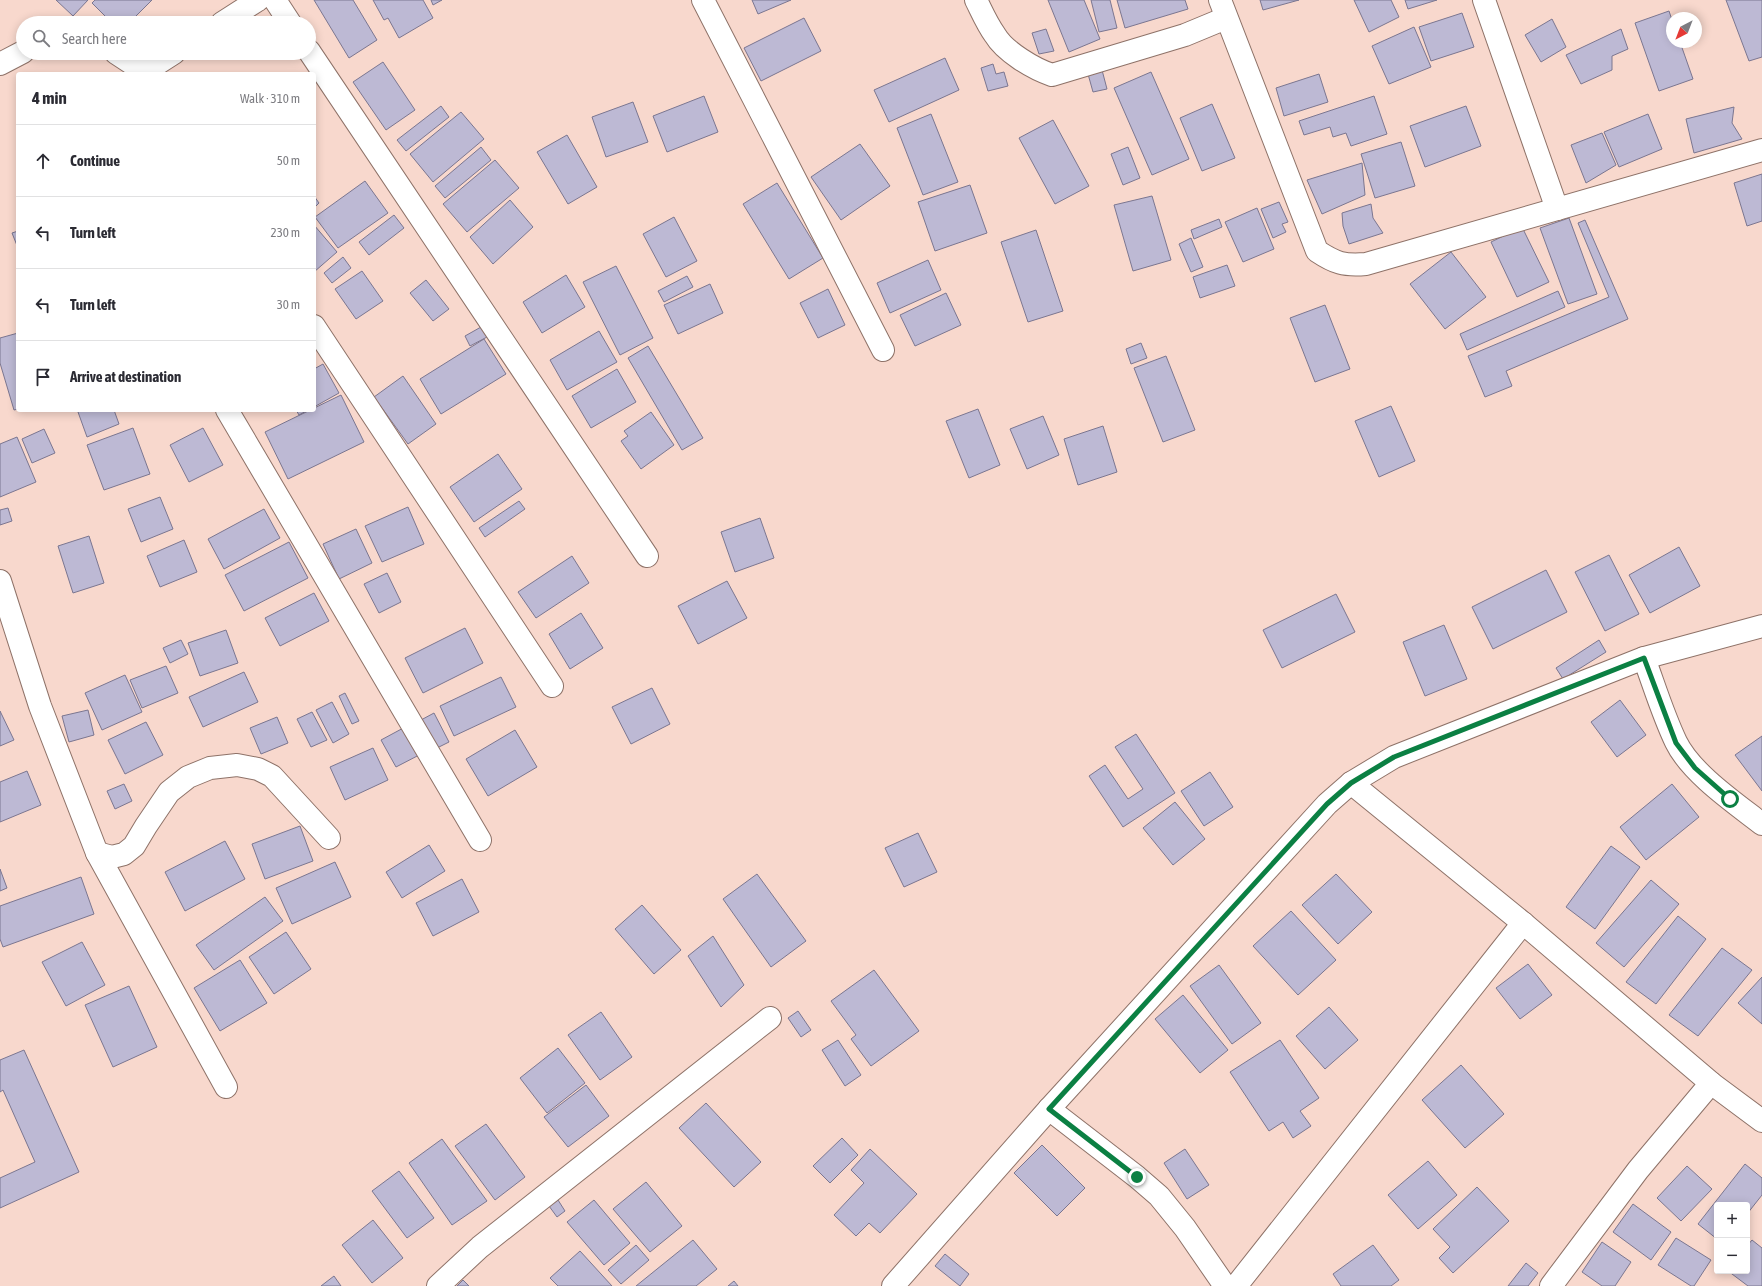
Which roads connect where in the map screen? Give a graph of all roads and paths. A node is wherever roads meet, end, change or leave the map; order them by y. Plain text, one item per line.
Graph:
1 (258, 0) edge
2 (275, 0) edge
3 (703, 0) edge
4 (976, 0) edge
5 (1484, 0) edge
6 (1223, 9) edge
7 (233, 16) edge
8 (285, 16) edge
9 (16, 55) edge
10 (127, 60) edge
11 (165, 60) edge
12 (315, 60) edge
13 (1, 62) edge
14 (145, 72) edge
15 (148, 72) edge
16 (1762, 150) edge
17 (1557, 209) junction
18 (316, 329) edge
19 (884, 350) dead end
20 (229, 412) edge
21 (647, 556) dead end
22 (0, 581) edge
23 (1762, 626) edge
24 (1644, 658) junction
25 (552, 686) dead end
26 (1351, 783) junction
27 (1762, 824) edge
28 (329, 838) dead end
29 (480, 840) dead end
30 (97, 853) junction
31 (1523, 923) junction
32 (770, 1018) dead end
33 (1711, 1083) junction
34 (226, 1087) dead end
35 (1049, 1109) junction
36 (1762, 1121) edge
37 (438, 1286) edge
38 (893, 1286) edge
39 (1225, 1286) edge
40 (1236, 1286) edge
41 (1551, 1286) edge

1 - 7 street
2 - 8 street
3 - 19 street
4 - 6 street
5 - 17 street
6 - 17 street
9 - 13 street
10 - 14 street
11 - 15 street
12 - 21 street
16 - 17 street
18 - 25 street
20 - 29 street
22 - 30 street
23 - 24 street
24 - 26 street
24 - 27 street
26 - 31 street
26 - 35 street
28 - 30 street
30 - 34 street
31 - 33 street
31 - 40 street
32 - 37 street
33 - 36 street
33 - 41 street
35 - 38 street
35 - 39 street

